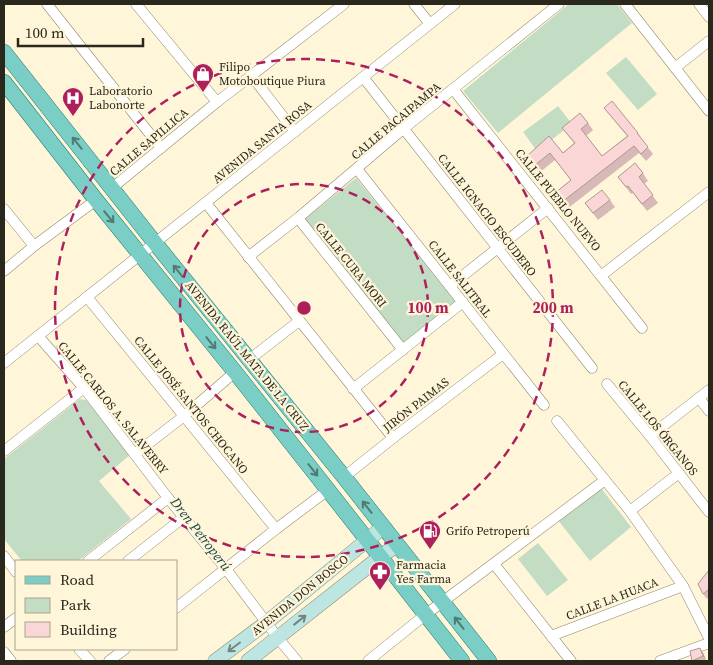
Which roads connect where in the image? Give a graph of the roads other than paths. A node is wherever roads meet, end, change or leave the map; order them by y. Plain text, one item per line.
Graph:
1 (46, 4) edge
2 (136, 4) edge
3 (344, 4) edge
4 (414, 4) edge
5 (455, 4) edge
6 (559, 4) edge
7 (625, 4) edge
8 (699, 4) edge
9 (709, 17) edge
10 (430, 24) junction
11 (709, 41) edge
12 (4, 52) edge
13 (675, 68) junction
14 (252, 75) junction
15 (363, 77) junction
16 (4, 82) edge
17 (453, 89) junction
18 (216, 102) junction
19 (709, 111) edge
20 (404, 129) junction
21 (295, 132) junction
22 (161, 148) junction
23 (357, 169) junction
24 (112, 188) junction
25 (709, 192) edge
26 (96, 200) junction
27 (206, 203) junction
28 (548, 208) junction
29 (4, 209) edge
30 (298, 218) junction
31 (155, 243) junction
32 (34, 246) junction
33 (497, 248) junction
34 (140, 255) junction
35 (248, 257) junction
36 (4, 271) edge
37 (602, 275) junction
38 (450, 286) junction
39 (87, 297) junction
40 (464, 302) junction
41 (299, 321) junction
42 (642, 328) dead end
43 (38, 336) junction
44 (403, 350) junction
45 (503, 354) junction
46 (250, 360) junction
47 (4, 363) edge
48 (592, 368) dead end
49 (234, 372) junction
50 (607, 384) dead end
51 (84, 388) junction
52 (353, 389) junction
53 (709, 390) edge
54 (699, 398) junction
55 (544, 405) dead end
56 (709, 411) edge
57 (184, 416) junction
58 (557, 421) dead end
59 (650, 436) junction
60 (393, 438) junction
61 (4, 451) edge
62 (136, 454) junction
63 (679, 473) junction
64 (344, 477) junction
65 (605, 480) junction
66 (328, 490) junction
67 (168, 498) junction
68 (630, 511) junction
69 (709, 512) edge
70 (184, 518) junction
71 (383, 528) junction
72 (276, 529) junction
73 (368, 540) junction
74 (397, 545) junction
75 (4, 556) edge
76 (380, 557) junction
77 (89, 560) edge
78 (129, 560) edge
79 (494, 564) junction
80 (226, 569) junction
81 (15, 571) edge
82 (683, 586) junction
83 (442, 602) junction
84 (178, 606) edge
85 (425, 615) junction
86 (15, 619) edge
87 (266, 623) junction
88 (4, 628) edge
89 (551, 636) junction
90 (278, 638) junction
91 (709, 638) edge
92 (709, 643) edge
93 (80, 650) edge
94 (124, 650) edge
95 (4, 652) edge
96 (373, 660) edge
97 (11, 661) edge
98 (90, 661) edge
99 (109, 661) edge
100 (215, 661) edge
101 (248, 661) edge
102 (297, 661) edge
103 (462, 661) edge
104 (489, 661) edge
105 (571, 661) edge
106 (660, 661) edge

1 - 22 street
2 - 18 street
3 - 14 street, CALLE SAPILLICA
4 - 10 street
5 - 10 street, AVENIDA SANTA ROSA
6 - 17 street, CALLE PACAIPAMPA
7 - 13 street
8 - 9 street
10 - 15 street, AVENIDA SANTA ROSA
11 - 13 street
24 -> 12 main road, AVENIDA RAÚL MATA DE LA CRUZ
13 - 19 street
14 - 18 street, CALLE SAPILLICA
14 - 21 street
15 - 20 street, CALLE IGNACIO ESCUDERO
15 - 21 street, AVENIDA SANTA ROSA
16 - 26 main road, AVENIDA RAÚL MATA DE LA CRUZ
17 - 20 street, CALLE PACAIPAMPA
17 - 28 street, CALLE PUEBLO NUEVO
18 - 22 street, CALLE SAPILLICA
20 - 23 street, CALLE PACAIPAMPA
20 - 33 street, CALLE IGNACIO ESCUDERO
21 - 27 street, AVENIDA SANTA ROSA
22 - 24 street, CALLE SAPILLICA
23 - 30 street, CALLE PACAIPAMPA
23 - 38 street, CALLE SALITRAL
24 - 31 main road, AVENIDA RAÚL MATA DE LA CRUZ
25 - 37 street
26 - 32 street
26 -> 34 main road, AVENIDA RAÚL MATA DE LA CRUZ
27 - 31 street, AVENIDA SANTA ROSA
27 - 35 street
28 - 33 street
28 - 37 street, CALLE PUEBLO NUEVO
29 - 32 street
30 - 35 street, CALLE PACAIPAMPA
30 - 44 street, CALLE CURA MORI
31 - 34 street, AVENIDA SANTA ROSA
46 -> 31 main road, AVENIDA RAÚL MATA DE LA CRUZ
32 - 36 street
33 - 38 street
33 - 48 street, CALLE IGNACIO ESCUDERO
34 - 39 street, AVENIDA SANTA ROSA
34 -> 49 main road, AVENIDA RAÚL MATA DE LA CRUZ
35 - 41 street
37 - 42 street, CALLE PUEBLO NUEVO
38 - 40 street, CALLE SALITRAL
39 - 43 street, AVENIDA SANTA ROSA
39 - 57 street, CALLE JOSÉ SANTOS CHOCANO
40 - 44 street
40 - 45 street, CALLE SALITRAL
41 - 46 street
41 - 52 street
43 - 47 street, AVENIDA SANTA ROSA
43 - 51 street, CALLE CARLOS A. SALAVERRY
44 - 52 street
45 - 55 street, CALLE SALITRAL
45 - 60 street, JIRÓN PAIMAS
46 - 64 main road, AVENIDA RAÚL MATA DE LA CRUZ
49 - 57 street
49 -> 66 main road, AVENIDA RAÚL MATA DE LA CRUZ
50 - 59 street, CALLE LOS ÓRGANOS
51 - 61 street
51 - 62 street, CALLE CARLOS A. SALAVERRY
52 - 60 street
53 - 54 street
54 - 56 street
54 - 59 street
57 - 62 street
57 - 72 street, CALLE JOSÉ SANTOS CHOCANO
58 - 65 street
59 - 63 street, CALLE LOS ÓRGANOS
60 - 64 street, JIRÓN PAIMAS
62 - 67 street, CALLE CARLOS A. SALAVERRY
63 - 68 street
63 - 69 street, CALLE LOS ÓRGANOS
71 -> 64 main road, AVENIDA RAÚL MATA DE LA CRUZ
65 - 68 street
65 - 79 street
66 - 72 street
66 - 73 main road, AVENIDA RAÚL MATA DE LA CRUZ
67 - 70 street, CALLE CARLOS A. SALAVERRY
67 - 77 street
68 - 82 street
70 - 78 street
70 - 80 street, CALLE CARLOS A. SALAVERRY
71 - 73 street, AVENIDA DON BOSCO
71 - 74 main road, AVENIDA RAÚL MATA DE LA CRUZ
72 - 80 street
73 - 76 main road, AVENIDA RAÚL MATA DE LA CRUZ
73 - 87 street, AVENIDA DON BOSCO
74 - 76 street, AVENIDA DON BOSCO
74 - 83 main road, AVENIDA RAÚL MATA DE LA CRUZ
75 - 81 street
76 - 85 main road, AVENIDA RAÚL MATA DE LA CRUZ
90 -> 76 street, AVENIDA DON BOSCO
79 - 83 street
79 - 89 street
80 - 84 street
80 - 87 street, CALLE CARLOS A. SALAVERRY
82 - 89 street, CALLE LA HUACA
82 - 91 street
83 - 85 street
104 -> 83 main road, AVENIDA RAÚL MATA DE LA CRUZ
85 - 96 street
85 - 103 main road, AVENIDA RAÚL MATA DE LA CRUZ
86 - 88 street
87 - 90 street, CALLE CARLOS A. SALAVERRY
87 -> 100 street, AVENIDA DON BOSCO
89 - 105 street
90 - 101 street, AVENIDA DON BOSCO
90 - 102 street, CALLE CARLOS A. SALAVERRY
92 - 106 street
93 - 98 street
94 - 99 street
95 - 97 street

